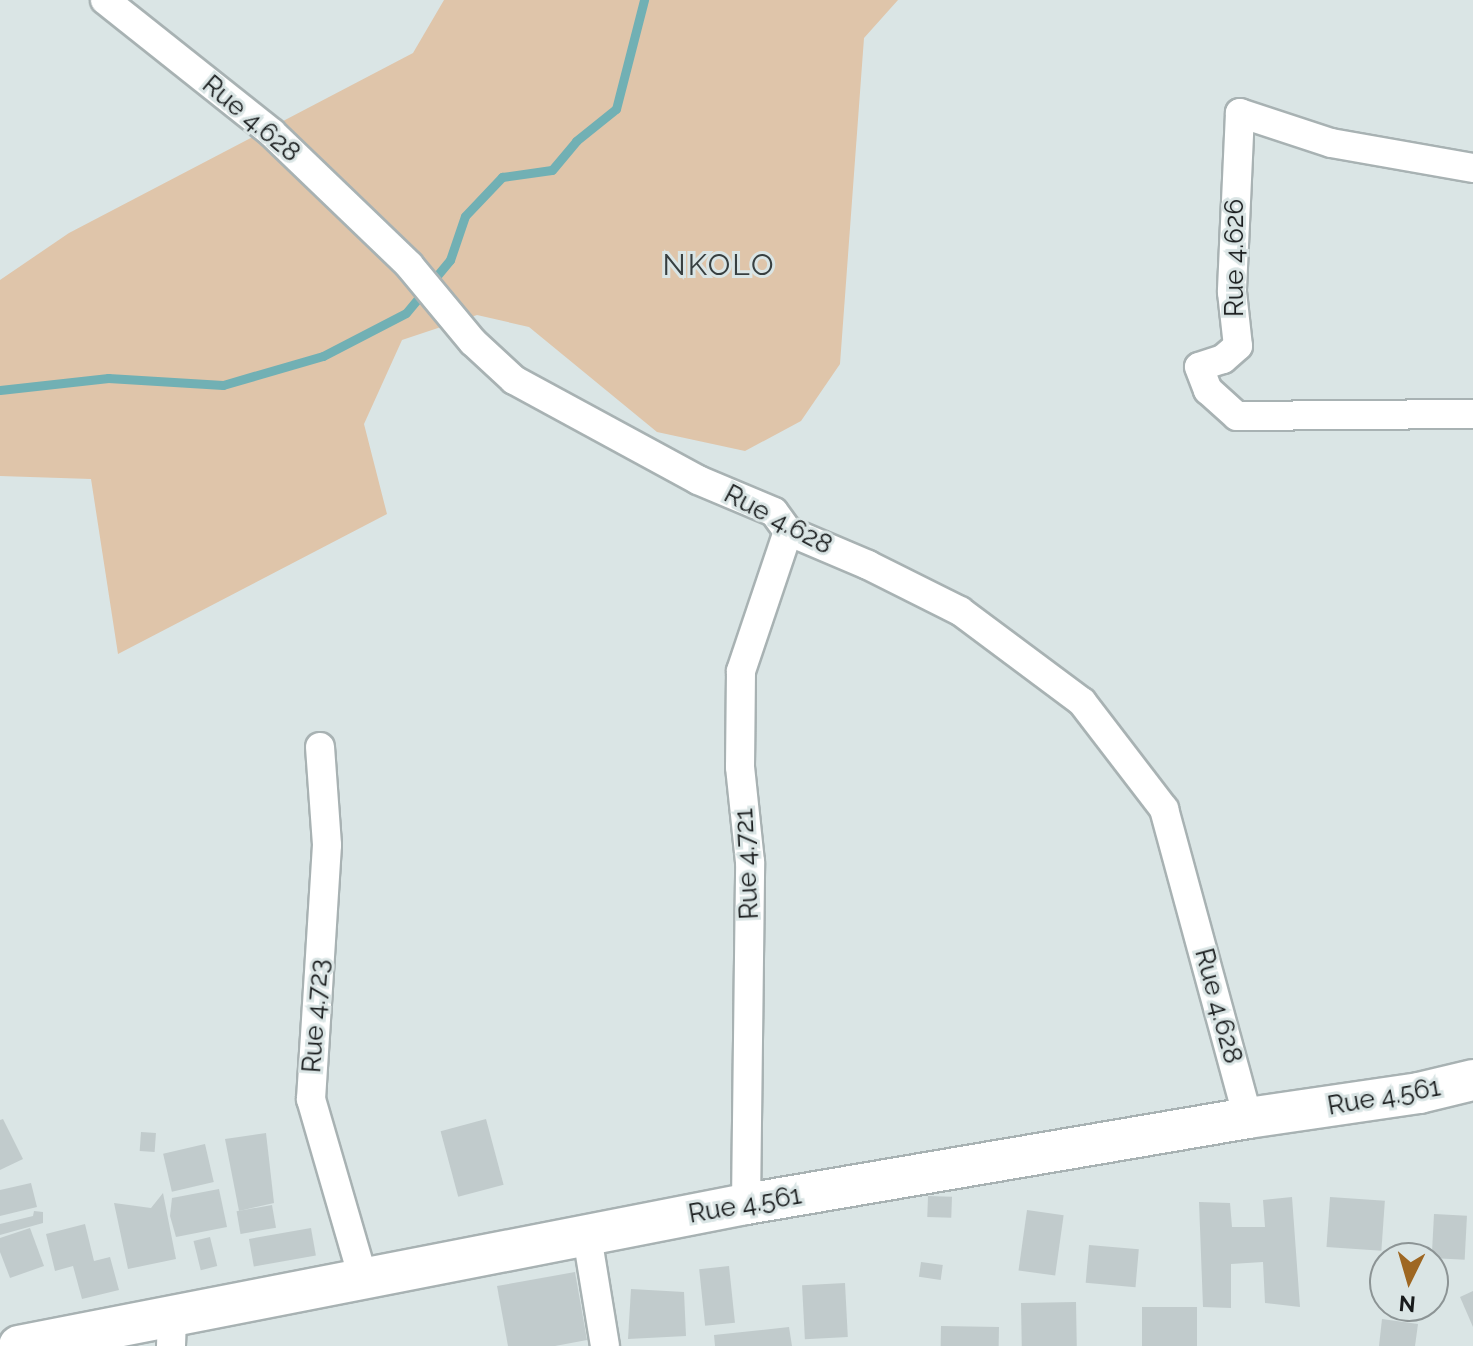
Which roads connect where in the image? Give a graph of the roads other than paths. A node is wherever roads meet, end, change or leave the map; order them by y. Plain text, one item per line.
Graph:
1 (105, 0) edge
2 (1473, 168) edge
3 (1473, 414) edge
4 (788, 531) junction
5 (320, 747) dead end
6 (1473, 1080) edge
7 (1248, 1118) junction
8 (746, 1204) junction
9 (587, 1236) junction
10 (363, 1278) junction
11 (171, 1331) edge
12 (19, 1346) edge
13 (605, 1346) edge

1 - 4 street, Rue 4.628
2 - 3 street, Rue 4.626
4 - 7 street, Rue 4.628
4 - 8 street, Rue 4.721
5 - 10 street, Rue 4.723
6 - 7 main road, Rue 4.561
7 - 8 main road, Rue 4.561
8 - 9 main road, Rue 4.561
9 - 10 main road, Rue 4.561
9 - 13 street
10 - 11 main road, Rue 4.561
11 - 12 main road, Rue 4.561

